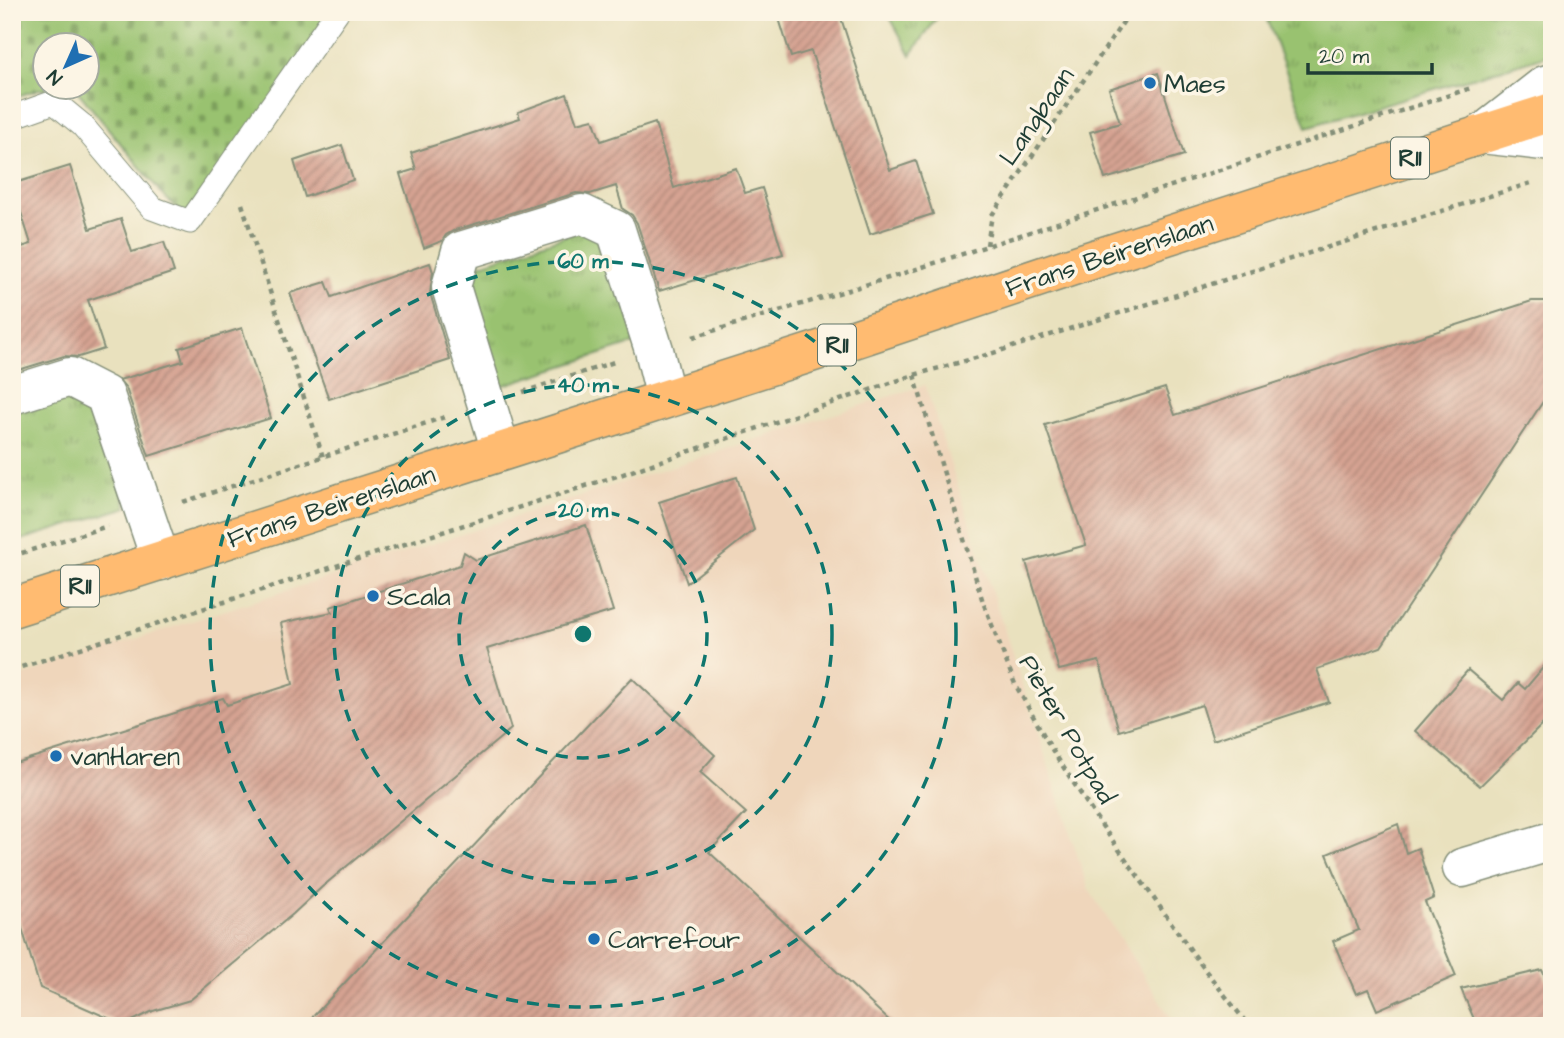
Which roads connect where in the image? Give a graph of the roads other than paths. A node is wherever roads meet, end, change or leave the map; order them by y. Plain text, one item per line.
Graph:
1 (337, 12) edge
2 (1552, 83) edge
3 (1552, 111) edge
4 (12, 117) edge
5 (1481, 134) junction
6 (1552, 142) edge
7 (12, 395) edge
8 (666, 398) junction
9 (501, 451) junction
10 (161, 561) junction
11 (12, 608) edge
12 (1552, 841) edge
13 (1462, 868) dead end

1 - 4 lane
2 - 5 street
3 - 5 main road, Frans Beirenslaan / R11
5 - 6 street
5 - 8 main road, Frans Beirenslaan / R11
7 - 10 street
8 - 9 main road, Frans Beirenslaan / R11
8 - 9 street
9 - 10 main road, Frans Beirenslaan / R11
10 - 11 main road, Frans Beirenslaan / R11
12 - 13 street

